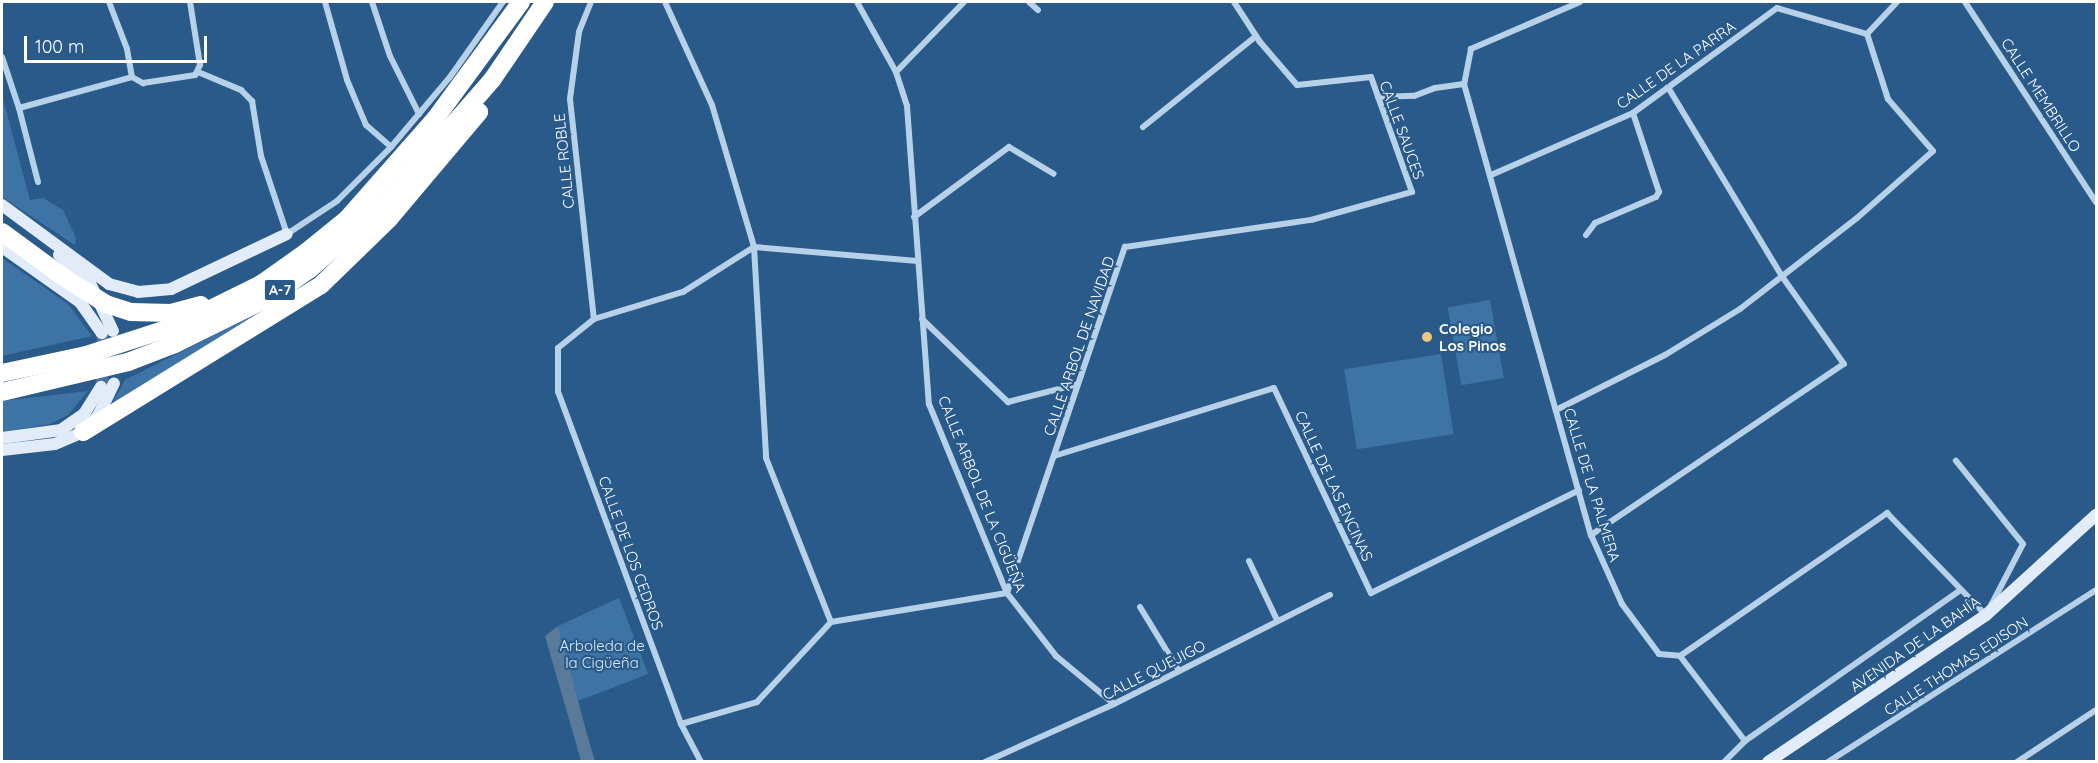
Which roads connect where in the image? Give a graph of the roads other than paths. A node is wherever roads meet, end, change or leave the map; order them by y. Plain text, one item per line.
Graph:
1 (109, 2) edge
2 (190, 2) edge
3 (325, 2) edge
4 (372, 2) edge
5 (503, 2) edge
6 (521, 2) edge
7 (545, 2) edge
8 (591, 2) edge
9 (665, 2) edge
10 (857, 2) edge
11 (964, 2) edge
12 (1029, 2) edge
13 (1234, 2) edge
14 (1580, 2) edge
15 (1897, 2) edge
16 (1965, 2) edge
17 (1038, 10) dead end
18 (1868, 34) junction
19 (1256, 36) junction
20 (2, 57) edge
21 (198, 72) junction
22 (896, 72) junction
23 (132, 77) junction
24 (492, 80) junction
25 (1464, 84) junction
26 (1668, 87) junction
27 (1378, 97) junction
28 (19, 108) junction
29 (1633, 113) junction
30 (419, 114) junction
31 (1143, 127) dead end
32 (392, 147) junction
33 (1054, 174) dead end
34 (1491, 175) junction
35 (38, 182) dead end
36 (1412, 192) joint
37 (2097, 202) edge
38 (2, 205) edge
39 (2, 215) edge
40 (914, 217) junction
41 (2, 232) edge
42 (288, 234) junction
43 (1586, 235) dead end
44 (2, 247) edge
45 (754, 247) junction
46 (917, 261) junction
47 (1783, 278) junction
48 (261, 284) junction
49 (922, 318) junction
50 (594, 319) junction
51 (2, 374) edge
52 (114, 383) tunnel mouth
53 (1078, 384) junction
54 (101, 387) tunnel mouth
55 (2, 392) edge
56 (1556, 410) junction
57 (83, 432) junction
58 (2, 438) edge
59 (2, 450) edge
60 (1054, 456) junction
61 (1956, 461) dead end
62 (1579, 490) junction
63 (2097, 515) edge
64 (1591, 535) junction
65 (1249, 561) dead end
66 (2097, 590) edge
67 (1959, 591) junction
68 (1007, 593) junction
69 (1330, 595) dead end
70 (1140, 607) dead end
71 (1986, 615) junction
72 (1277, 620) junction
73 (831, 622) junction
74 (1680, 656) junction
75 (1179, 672) junction
76 (1114, 704) junction
77 (2097, 710) edge
78 (681, 724) junction
79 (1745, 741) junction
80 (701, 762) edge
81 (986, 762) edge
82 (1724, 762) edge
83 (1768, 762) edge
84 (1828, 762) edge
85 (2017, 762) edge

1 - 23 street
2 - 21 street
3 - 32 street
4 - 30 street
5 - 30 street
6 - 48 highway, A-7
7 - 24 highway, A-7
8 - 50 street, CALLE ROBLE
9 - 45 street
10 - 22 street, CALLE ARBOL DE LA CIGÜEÑA
11 - 22 street
12 - 17 street
13 - 19 street
14 - 25 street, CALLE DE LA PALMERA
15 - 18 street
16 - 37 street, CALLE MEMBRILLO
18 - 26 street, CALLE DE LA PARRA
18 - 47 street
19 - 27 street, CALLE SAUCES
19 - 31 street
20 - 28 street
21 - 23 street
21 - 42 street
22 - 40 street, CALLE ARBOL DE LA CIGÜEÑA
23 - 28 street
24 - 55 highway, A-7
24 - 57 highway
25 - 27 street
25 - 34 street, CALLE DE LA PALMERA
26 - 29 street, CALLE DE LA PARRA
26 - 47 street
27 - 36 street, CALLE SAUCES
28 - 35 street
29 - 34 street, CALLE DE LA PARRA
29 - 43 street
30 - 32 street
32 - 42 street
33 - 40 street
34 - 56 street, CALLE DE LA PALMERA
36 - 53 street, CALLE ARBOL DE NAVIDAD
38 - 42 street
39 - 44 street
40 - 46 street, CALLE ARBOL DE LA CIGÜEÑA
41 - 48 highway, bridge
45 - 46 street
45 - 50 street
45 - 73 street
46 - 49 street, CALLE ARBOL DE LA CIGÜEÑA
47 - 56 street
47 - 64 street
48 - 51 highway, A-7
49 - 53 street
49 - 68 street, CALLE ARBOL DE LA CIGÜEÑA
50 - 78 street, CALLE DE LOS CEDROS
52 - 57 street
53 - 60 street, CALLE ARBOL DE NAVIDAD
54 - 58 street
56 - 62 street, CALLE DE LA PALMERA
57 - 59 street
60 - 62 street, CALLE DE LAS ENCINAS
60 - 68 street, CALLE ARBOL DE NAVIDAD
61 - 71 street
62 - 64 street, CALLE DE LA PALMERA
63 - 71 street, AVENIDA DE LA BAHÍA
64 - 74 street, CALLE DE LA PALMERA
65 - 72 street
66 - 84 street, CALLE THOMAS EDISON
67 - 71 street
67 - 74 street
67 - 79 street
68 - 73 street
68 - 76 street, CALLE ARBOL DE LA CIGÜEÑA
69 - 72 street, CALLE QUEJIGO
70 - 75 street
71 - 83 street, AVENIDA DE LA BAHÍA
72 - 75 street, CALLE QUEJIGO
73 - 78 street
74 - 79 street
75 - 76 street, CALLE QUEJIGO
76 - 81 street, CALLE QUEJIGO
77 - 85 street
78 - 80 street, CALLE DE LOS CEDROS
79 - 82 street

